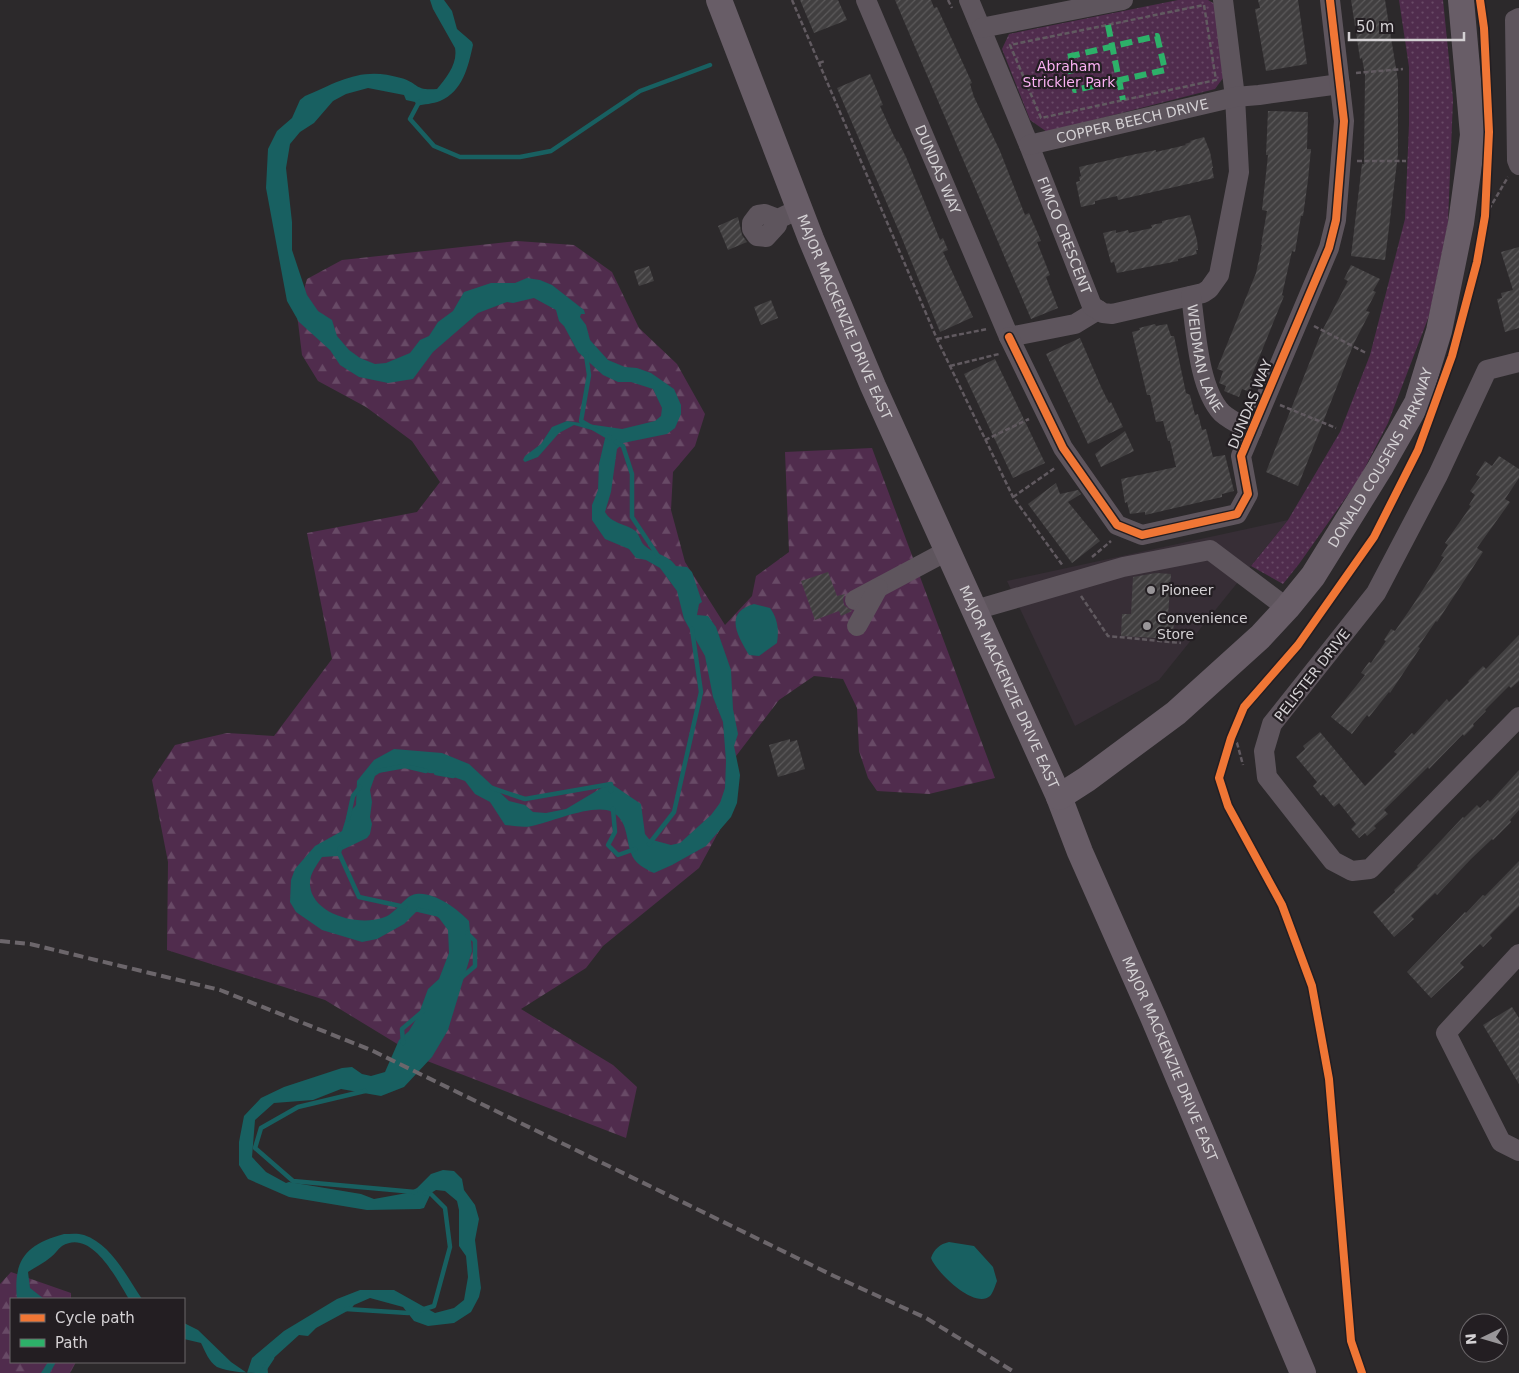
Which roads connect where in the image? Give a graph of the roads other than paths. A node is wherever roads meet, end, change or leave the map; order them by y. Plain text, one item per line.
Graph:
1 (719, 0) edge
2 (866, 0) edge
3 (969, 0) edge
4 (1123, 0) edge
5 (1223, 0) edge
6 (1330, 0) edge
7 (1461, 0) edge
8 (1519, 18) edge
9 (981, 28) junction
10 (1340, 79) junction
11 (1235, 97) junction
12 (1029, 145) junction
13 (1518, 163) edge
14 (1191, 296) junction
15 (1098, 310) junction
16 (1010, 338) junction
17 (1519, 362) edge
18 (1252, 430) junction
19 (947, 550) junction
20 (878, 588) junction
21 (856, 600) dead end
22 (1287, 608) junction
23 (974, 610) junction
24 (857, 626) dead end
25 (1519, 718) edge
26 (1058, 797) junction
27 (1519, 954) edge
28 (1519, 1151) edge
29 (1303, 1373) edge

1 - 19 main road, MAJOR MACKENZIE DRIVE EAST
2 - 16 street, DUNDAS WAY
3 - 9 street, FIMCO CRESCENT
4 - 9 street
5 - 11 street, FIMCO CRESCENT
6 - 10 street, DUNDAS WAY
7 - 22 main road, DONALD COUSENS PARKWAY
8 - 13 street
9 - 12 street, FIMCO CRESCENT
10 - 11 street, COPPER BEECH DRIVE
10 - 18 street, DUNDAS WAY
11 - 12 street, COPPER BEECH DRIVE
11 - 14 street, FIMCO CRESCENT
12 - 15 street, FIMCO CRESCENT
14 - 15 street, FIMCO CRESCENT
14 - 18 street, WEIDMAN LANE
15 - 16 street
16 - 18 street, DUNDAS WAY
17 - 25 street, PELISTER DRIVE
19 - 20 street
19 - 23 main road, MAJOR MACKENZIE DRIVE EAST
20 - 21 street
20 - 24 street
22 - 23 street
22 - 26 main road, DONALD COUSENS PARKWAY
23 - 26 main road, MAJOR MACKENZIE DRIVE EAST
26 - 29 main road, MAJOR MACKENZIE DRIVE EAST
27 - 28 street

